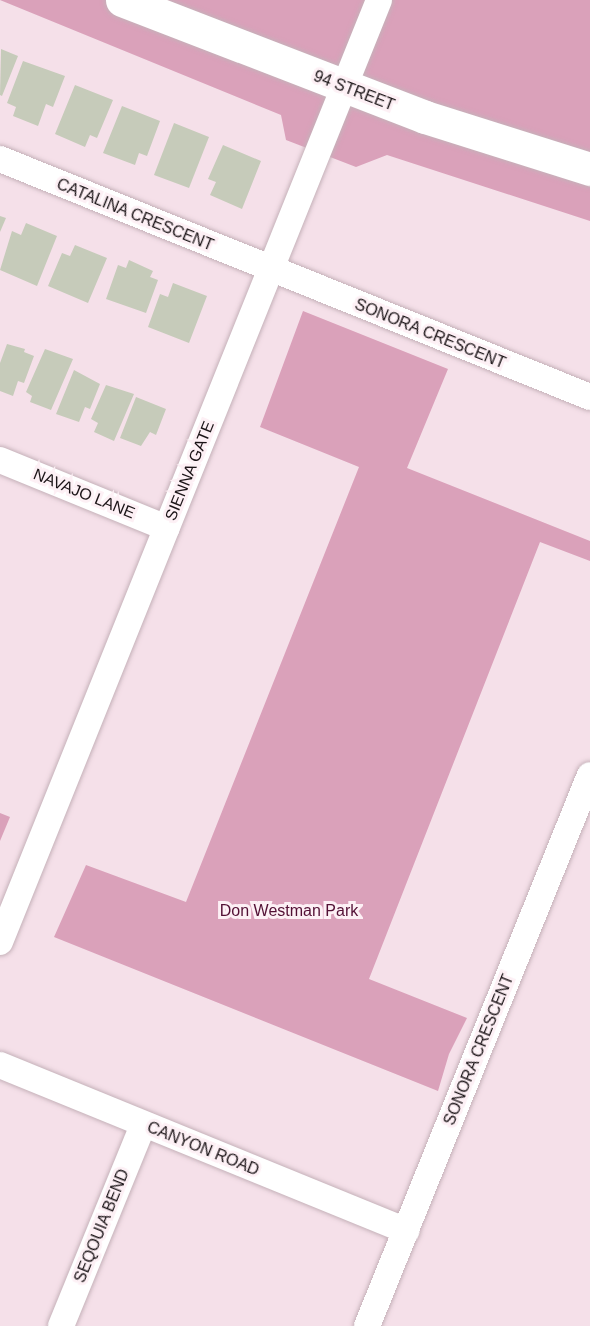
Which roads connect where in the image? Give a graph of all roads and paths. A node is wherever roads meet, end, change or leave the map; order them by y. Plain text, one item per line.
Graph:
1 (122, 0) edge
2 (379, 0) edge
3 (344, 88) junction
4 (0, 159) edge
5 (590, 170) edge
6 (271, 270) junction
7 (590, 397) edge
8 (0, 460) edge
9 (167, 528) junction
10 (590, 775) edge
11 (0, 942) edge
12 (0, 1065) edge
13 (143, 1125) junction
14 (406, 1231) junction
15 (61, 1326) edge
16 (367, 1326) edge

1 - 3 main road, 94 STREET
2 - 3 street, SIENNA GATE
3 - 5 main road, 94 STREET
3 - 6 street, SIENNA GATE
4 - 6 street, CATALINA CRESCENT
6 - 7 street, SONORA CRESCENT
6 - 9 street, SIENNA GATE
8 - 9 street, NAVAJO LANE
9 - 11 street, SIENNA GATE
10 - 14 street, SONORA CRESCENT
12 - 13 street, CANYON ROAD
13 - 14 street, CANYON ROAD
13 - 15 street, SEQOUIA BEND
14 - 16 street, SONORA CRESCENT

